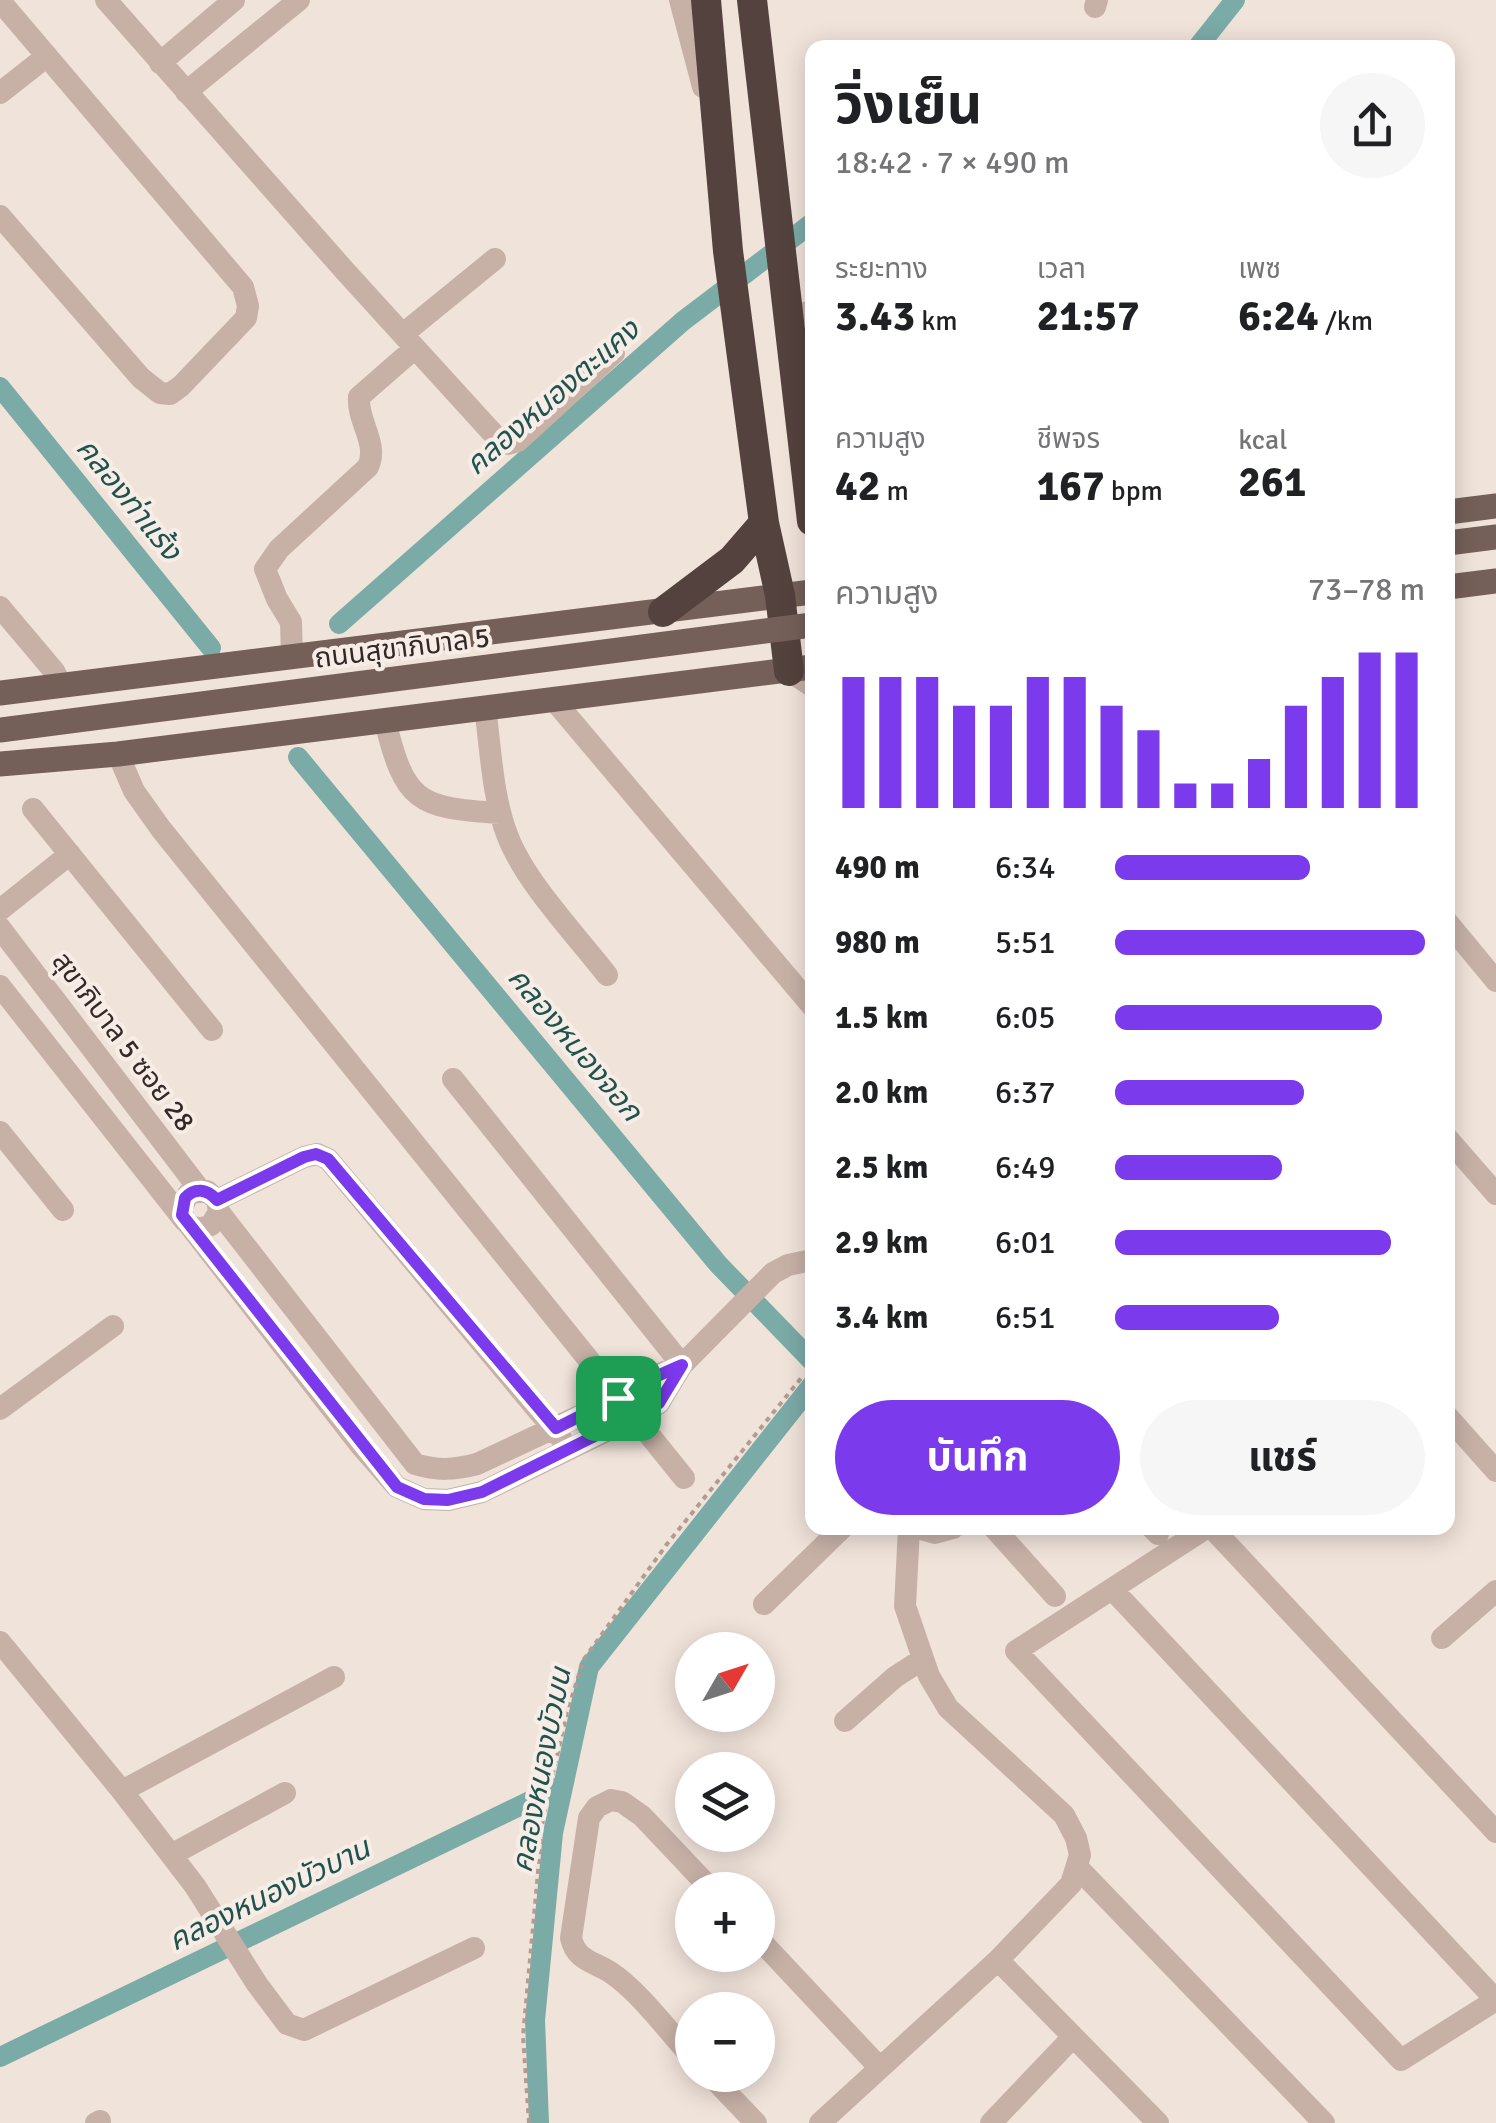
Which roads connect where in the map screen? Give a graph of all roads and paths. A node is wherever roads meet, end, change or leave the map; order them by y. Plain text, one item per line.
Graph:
1 (106, 0) edge
2 (234, 0) edge
3 (299, 0) edge
4 (752, 0) edge
5 (773, 0) edge
6 (700, 1) edge
7 (0, 2) edge
8 (46, 56) junction
9 (160, 63) junction
10 (186, 92) junction
11 (0, 93) edge
12 (766, 118) junction
13 (0, 216) edge
14 (495, 260) dead end
15 (798, 311) edge
16 (409, 341) junction
17 (614, 352) dead end
18 (800, 409) junction
19 (750, 414) junction
20 (805, 453) edge
21 (1496, 506) edge
22 (1455, 511) edge
23 (764, 523) junction
24 (1496, 537) edge
25 (1455, 542) edge
26 (1496, 581) edge
27 (1455, 585) edge
28 (805, 593) edge
29 (780, 595) junction
30 (0, 607) edge
31 (663, 612) junction
32 (805, 625) edge
33 (292, 657) junction
34 (805, 675) edge
35 (681, 684) junction
36 (62, 686) junction
37 (0, 693) edge
38 (554, 699) junction
39 (485, 708) junction
40 (385, 720) junction
41 (0, 730) edge
42 (118, 754) junction
43 (0, 764) edge
44 (32, 809) dead end
45 (500, 813) junction
46 (70, 854) junction
47 (0, 910) edge
48 (0, 928) edge
49 (1455, 931) edge
50 (607, 975) dead end
51 (1496, 981) edge
52 (0, 986) edge
53 (805, 998) edge
54 (212, 1030) dead end
55 (453, 1078) dead end
56 (0, 1132) edge
57 (1455, 1147) edge
58 (1496, 1194) edge
59 (212, 1201) junction
60 (63, 1210) dead end
61 (187, 1222) junction
62 (805, 1261) edge
63 (113, 1326) dead end
64 (682, 1365) junction
65 (802, 1378) dead end
66 (642, 1381) junction
67 (618, 1398) junction
68 (659, 1403) junction
69 (0, 1409) edge
70 (633, 1418) junction
71 (383, 1425) junction
72 (1455, 1425) edge
73 (556, 1428) junction
74 (361, 1446) junction
75 (570, 1450) junction
76 (1496, 1471) edge
77 (684, 1478) dead end
78 (835, 1535) edge
79 (909, 1535) edge
80 (1000, 1535) edge
81 (1198, 1535) edge
82 (1216, 1535) edge
83 (1112, 1589) junction
84 (1496, 1592) edge
85 (1055, 1596) dead end
86 (764, 1604) dead end
87 (1442, 1638) dead end
88 (0, 1642) edge
89 (923, 1658) junction
90 (334, 1677) dead end
91 (845, 1721) dead end
92 (122, 1791) junction
93 (285, 1793) dead end
94 (1496, 1832) edge
95 (172, 1855) junction
96 (1078, 1868) junction
97 (695, 1872) edge
98 (474, 1948) dead end
99 (775, 1956) edge
100 (998, 1960) junction
101 (1496, 2000) edge
102 (1073, 2036) junction
103 (675, 2038) edge
104 (878, 2066) junction
105 (726, 2092) edge
106 (529, 2123) edge
107 (756, 2123) edge
108 (820, 2123) edge
109 (991, 2123) edge
110 (1158, 2123) edge
111 (1324, 2123) edge

1 - 9 street
2 - 9 street
3 - 10 street
4 - 12 highway
5 - 12 highway
6 - 19 highway
7 - 8 street
8 - 11 street
8 - 13 street
9 - 10 street
10 - 16 street
12 - 15 highway
14 - 16 street
15 - 18 highway
16 - 17 street
16 - 33 street
18 - 19 highway
18 - 20 highway
19 - 23 highway
21 - 22 main road
23 - 29 highway
23 - 31 highway
24 - 25 main road
26 - 27 main road
28 - 29 main road, ถนนสุขาภิบาล 5
29 - 31 main road, ถนนสุขาภิบาล 5
29 - 34 highway
30 - 36 street
31 - 33 main road, ถนนสุขาภิบาล 5
31 - 35 main road
32 - 41 main road, ถนนสุขาภิบาล 5, bridge
33 - 36 main road, ถนนสุขาภิบาล 5
34 - 35 main road
35 - 38 main road
36 - 37 main road, ถนนสุขาภิบาล 5
38 - 39 main road
38 - 53 street
39 - 40 main road
39 - 45 street
40 - 42 main road
40 - 45 street
42 - 43 main road
42 - 67 street
44 - 46 street
45 - 50 street
46 - 47 street
46 - 54 street
48 - 59 street, สุขาภิบาล 5 ซอย 28
49 - 51 street
52 - 61 street
55 - 64 street
56 - 60 street
57 - 58 street
59 - 61 street
59 - 61 street
59 - 71 street, สุขาภิบาล 5 ซอย 28
59 - 73 street
61 - 74 street
62 - 64 street
63 - 69 street
64 - 66 street, สุขาภิบาล 5 ซอย 28
64 - 68 street
65 - 106 path
66 - 67 street, สุขาภิบาล 5 ซอย 28
66 - 68 street
67 - 70 street
67 - 73 street, สุขาภิบาล 5 ซอย 28
68 - 70 street
70 - 75 street
70 - 77 street
71 - 73 street, สุขาภิบาล 5 ซอย 28
71 - 74 street
72 - 76 street
73 - 75 street
74 - 75 street
78 - 86 street
79 - 89 street
80 - 85 street
81 - 83 street
82 - 94 street
83 - 101 street
83 - 101 street
84 - 87 street
88 - 92 street
89 - 91 street
89 - 96 street
90 - 92 street
92 - 95 street
93 - 95 street
95 - 98 street
96 - 100 street
96 - 111 street
97 - 103 street
99 - 104 street
100 - 102 street
100 - 104 street
102 - 109 street
102 - 110 street
104 - 108 street
105 - 107 street

